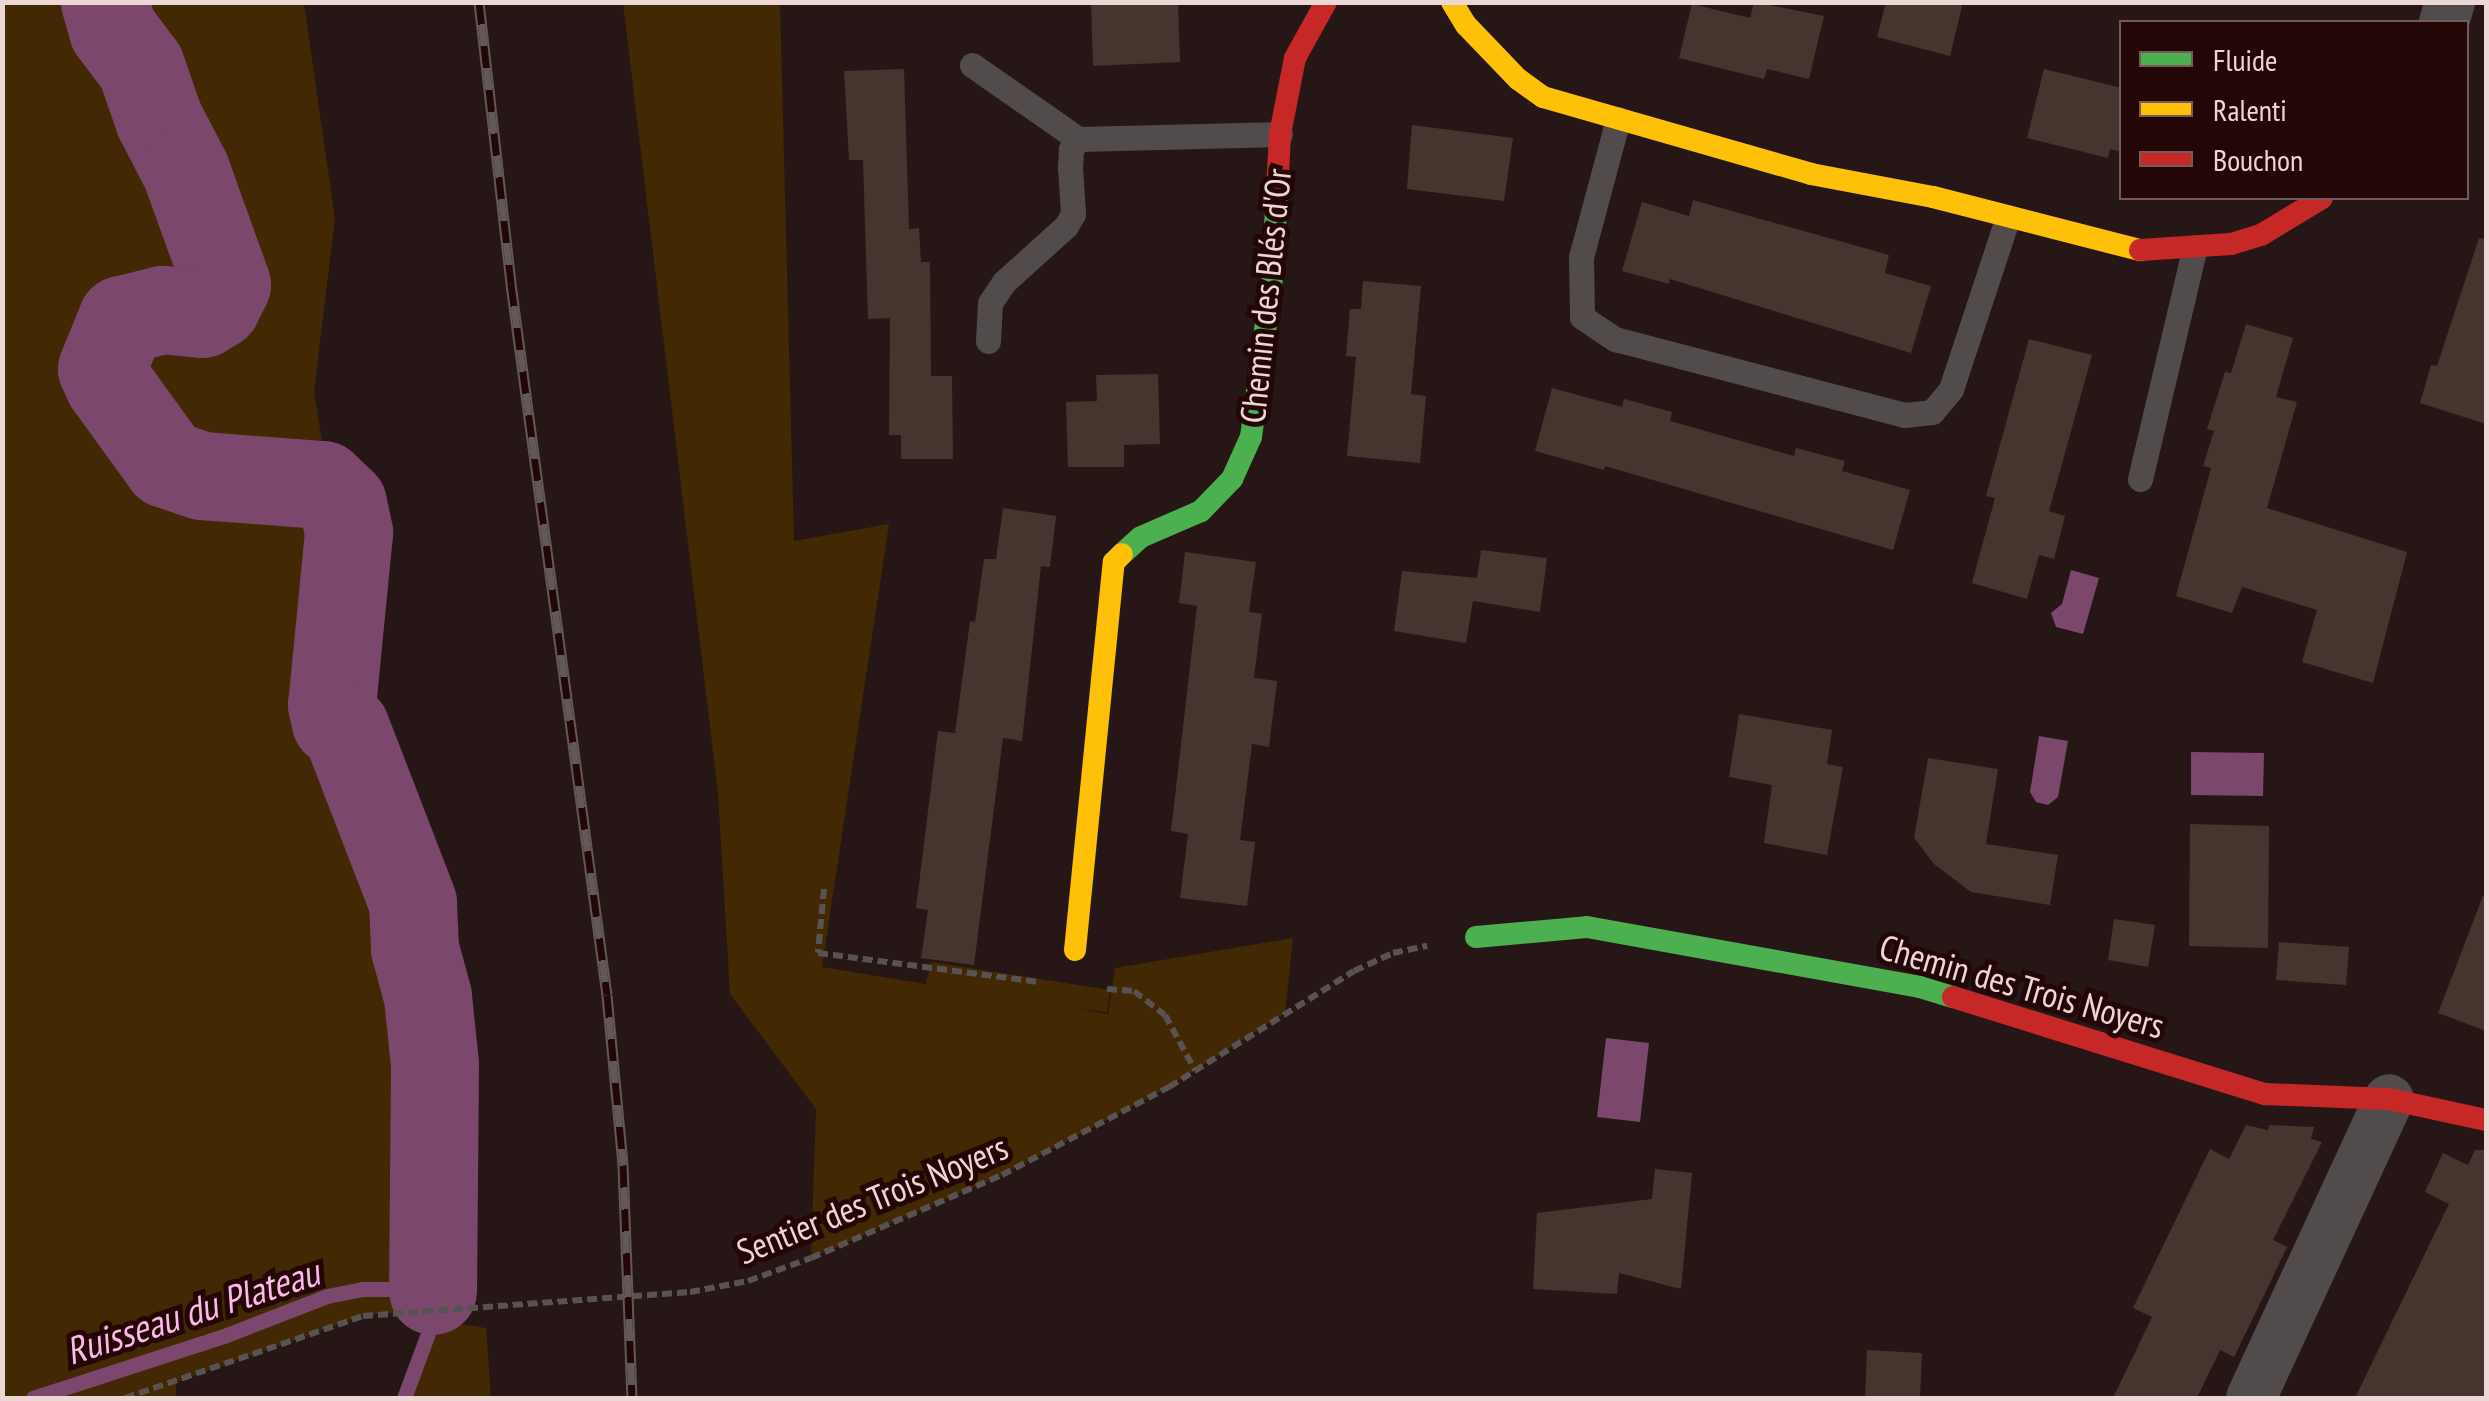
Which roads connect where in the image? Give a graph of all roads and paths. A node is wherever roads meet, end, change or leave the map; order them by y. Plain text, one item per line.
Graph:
1 (1326, 2) edge
2 (1452, 2) edge
3 (972, 65) dead end
4 (1618, 119) junction
5 (1280, 134) junction
6 (1078, 138) junction
7 (2319, 200) edge
8 (2008, 218) junction
9 (2195, 247) junction
10 (988, 341) dead end
11 (2140, 479) dead end
12 (824, 889) dead end
13 (1476, 937) joint
14 (1074, 950) joint
15 (1071, 986) junction
16 (1196, 1070) junction
17 (2389, 1099) junction
18 (2486, 1120) edge
19 (125, 1398) edge
20 (2252, 1398) edge

1 - 5 street, Chemin des Blés d'Or
2 - 4 street
3 - 6 lane
4 - 8 street
4 - 8 lane
5 - 6 lane
5 - 14 street, Chemin des Blés d'Or
6 - 10 lane
7 - 9 street
8 - 9 street
9 - 11 lane
12 - 15 path
13 - 16 path, Sentier des Trois Noyers
13 - 17 street, Chemin des Trois Noyers
14 - 15 path
15 - 16 path
16 - 19 path, Sentier des Trois Noyers
17 - 18 street, Chemin des Trois Noyers
17 - 20 street

